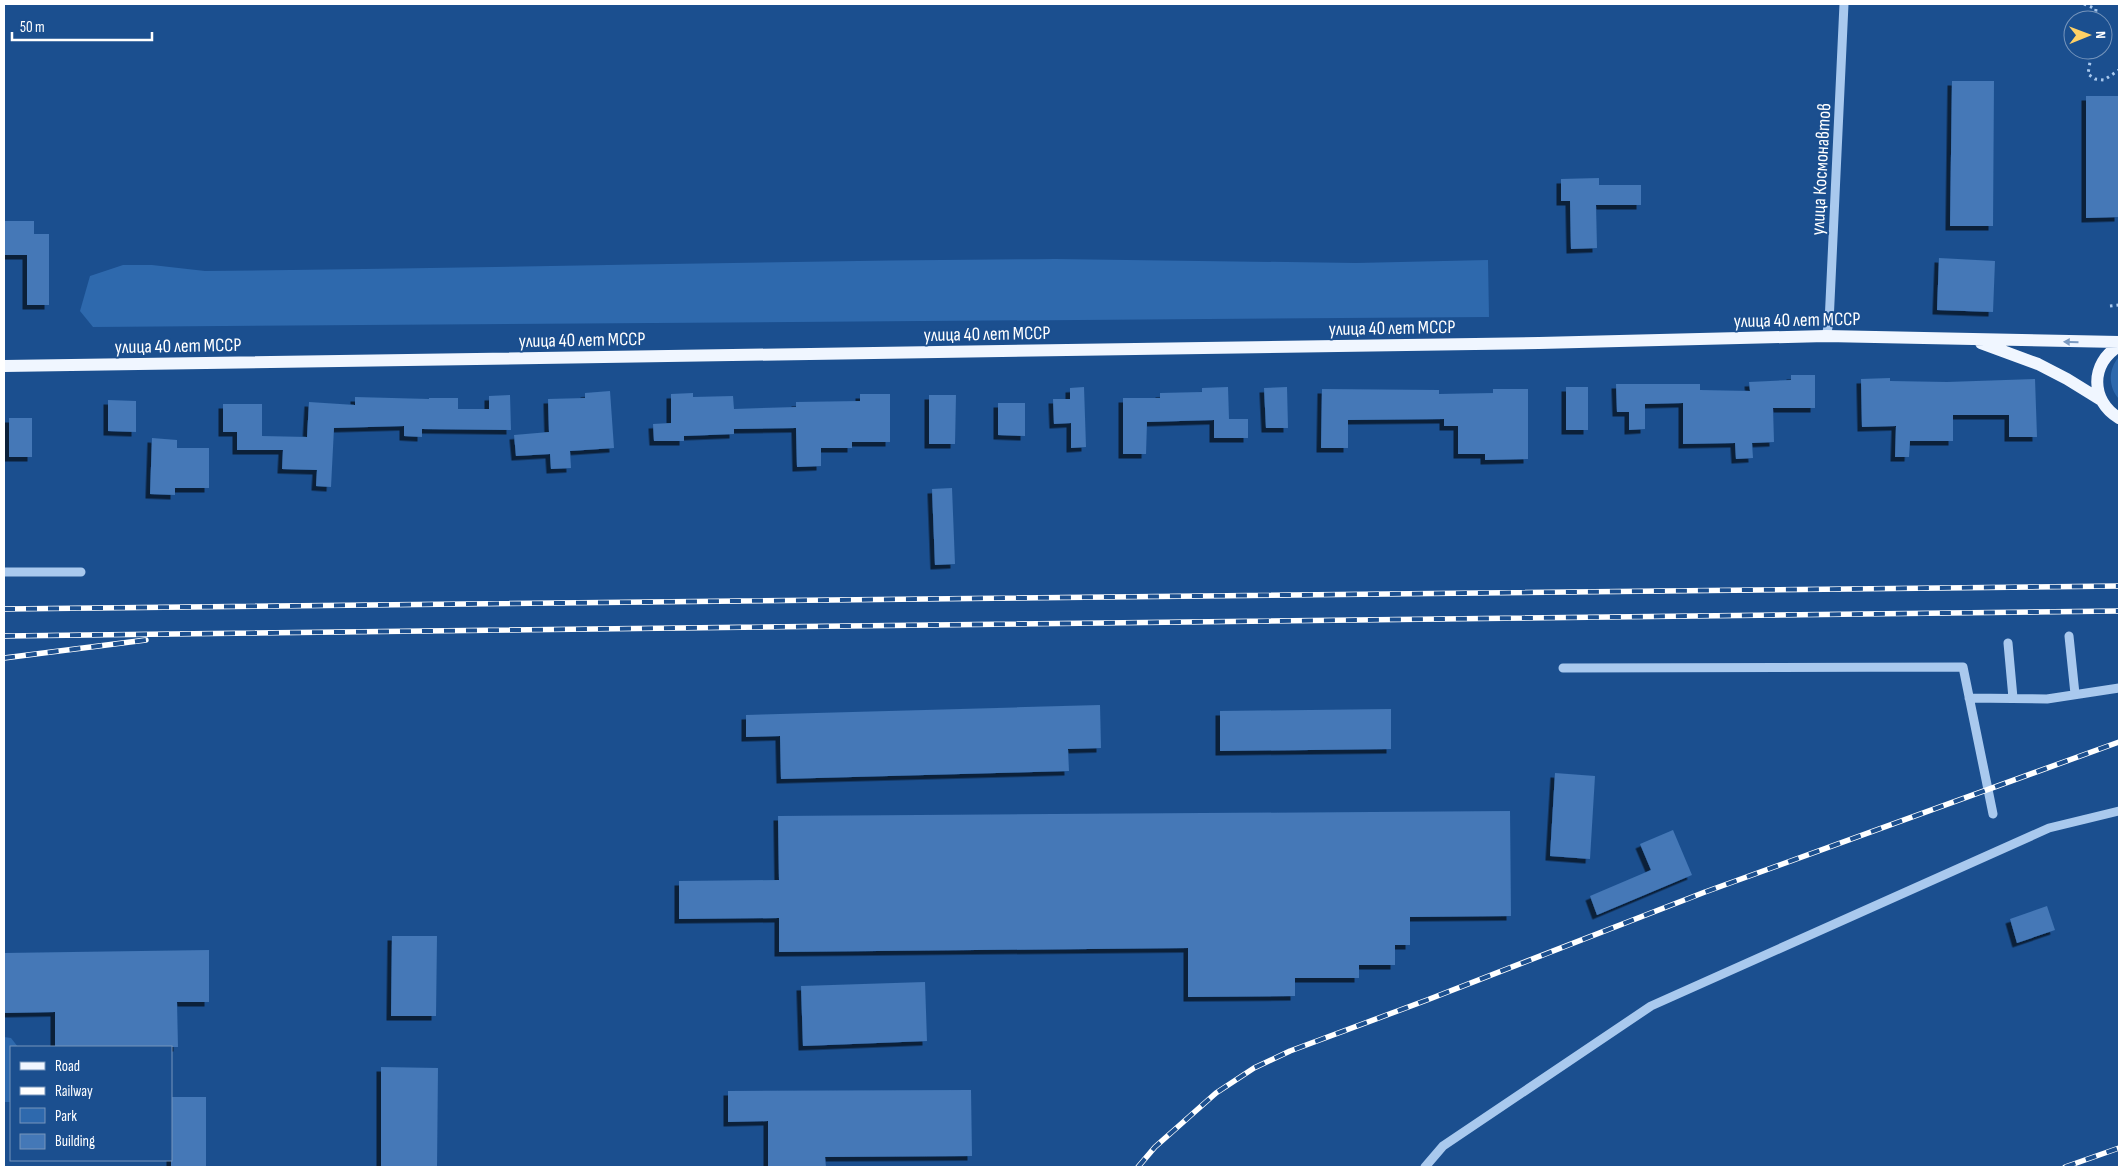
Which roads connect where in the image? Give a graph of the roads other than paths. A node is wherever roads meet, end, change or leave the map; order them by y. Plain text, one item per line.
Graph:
1 (1844, 4) edge
2 (1826, 336) junction
3 (1972, 340) junction
4 (2119, 342) edge
5 (2119, 346) edge
6 (4, 366) edge
7 (2101, 400) junction
8 (2115, 415) edge
9 (2119, 424) edge
10 (4, 572) edge
11 (81, 572) dead end
12 (2069, 636) dead end
13 (2008, 643) dead end
14 (1563, 668) dead end
15 (2119, 688) edge
16 (2075, 694) junction
17 (1969, 698) junction
18 (2014, 698) junction
19 (2119, 811) edge
20 (1993, 814) dead end
21 (1425, 1167) edge

1 - 2 street, улица Космонавтов
2 - 3 main road, улица 40 лет МССР
2 - 6 main road, улица 40 лет МССР
4 -> 3 main road, улица 40 лет МССР
3 - 7 main road, улица 40 лет МССР
5 - 7 main road
7 - 8 main road
8 - 9 main road
10 - 11 street
12 - 16 street
13 - 18 street
14 - 17 street
15 - 16 street
16 - 18 street
17 - 18 street
17 - 20 street
19 - 21 street

